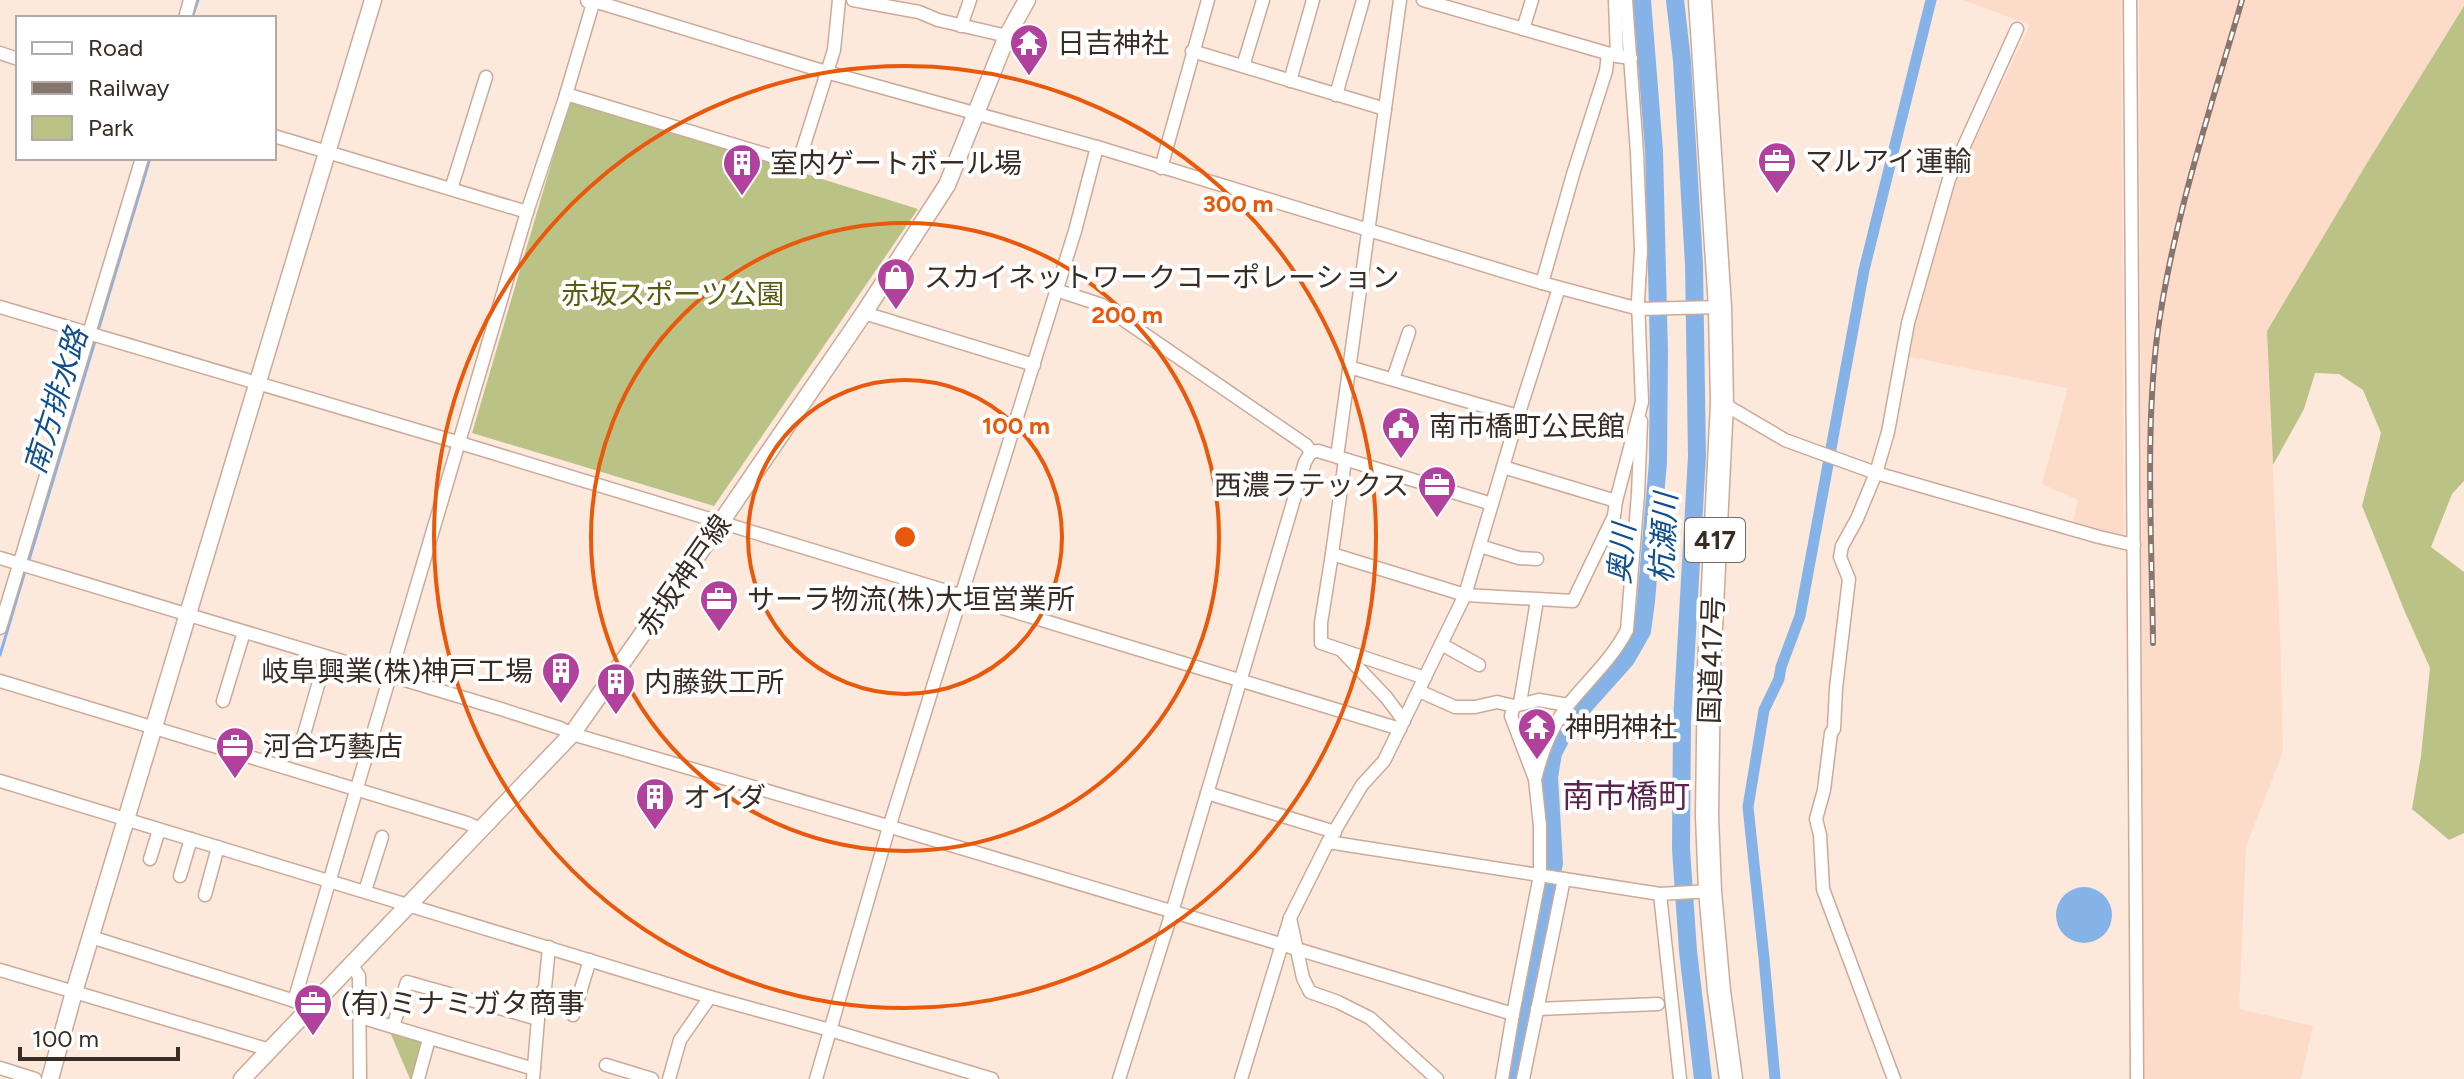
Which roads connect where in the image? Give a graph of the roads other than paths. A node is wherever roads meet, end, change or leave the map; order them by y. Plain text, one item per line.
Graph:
1 (373, 0) edge
2 (592, 0) edge
3 (839, 0) edge
4 (853, 0) edge
5 (970, 0) edge
6 (1027, 0) edge
7 (1208, 0) edge
8 (1263, 0) edge
9 (1313, 0) edge
10 (1363, 0) edge
11 (1400, 0) edge
12 (1423, 0) edge
13 (1532, 0) edge
14 (1615, 0) edge
15 (1626, 0) edge
16 (1700, 0) edge
17 (2130, 0) edge
18 (961, 26) junction
19 (1523, 29) junction
20 (2017, 29) dead end
21 (1007, 36) junction
22 (1192, 51) junction
23 (1619, 56) junction
24 (1243, 66) junction
25 (826, 72) junction
26 (486, 77) dead end
27 (1290, 81) junction
28 (566, 94) junction
29 (1336, 95) junction
30 (1385, 109) junction
31 (976, 115) junction
32 (276, 137) edge
33 (1097, 147) junction
34 (328, 152) junction
35 (141, 160) edge
36 (1161, 168) junction
37 (451, 189) junction
38 (527, 212) junction
39 (1368, 230) junction
40 (1542, 283) junction
41 (1559, 288) junction
42 (1056, 290) junction
43 (0, 307) edge
44 (1715, 308) junction
45 (1645, 309) junction
46 (864, 313) junction
47 (1409, 332) dead end
48 (89, 334) junction
49 (1034, 365) junction
50 (1349, 367) junction
51 (1393, 379) junction
52 (258, 384) junction
53 (1642, 402) junction
54 (1722, 403) junction
55 (1518, 416) junction
56 (460, 443) junction
57 (1311, 452) junction
58 (1341, 458) junction
59 (1503, 467) junction
60 (1876, 473) junction
61 (1616, 501) junction
62 (1492, 504) junction
63 (721, 522) junction
64 (2134, 545) junction
65 (1480, 546) junction
66 (1332, 554) junction
67 (0, 558) edge
68 (1537, 559) dead end
69 (19, 564) junction
70 (962, 595) junction
71 (1465, 595) junction
72 (1537, 600) junction
73 (188, 615) junction
74 (0, 628) edge
75 (244, 632) junction
76 (1441, 644) junction
77 (1341, 649) junction
78 (326, 657) junction
79 (1479, 665) dead end
80 (390, 676) junction
81 (1425, 678) junction
82 (1241, 679) junction
83 (0, 681) edge
84 (1419, 691) junction
85 (223, 701) dead end
86 (1517, 704) junction
87 (1568, 705) junction
88 (1402, 725) junction
89 (153, 729) junction
90 (572, 734) junction
91 (301, 745) dead end
92 (1535, 779) junction
93 (0, 781) edge
94 (356, 790) junction
95 (1207, 793) junction
96 (127, 820) junction
97 (891, 827) junction
98 (159, 830) junction
99 (482, 830) junction
100 (382, 837) dead end
101 (1332, 837) junction
102 (191, 839) junction
103 (218, 847) junction
104 (150, 859) dead end
105 (180, 876) dead end
106 (1542, 876) junction
107 (1564, 879) junction
108 (328, 880) junction
109 (365, 891) junction
110 (1707, 892) junction
111 (1663, 894) junction
112 (205, 895) dead end
113 (410, 904) junction
114 (1172, 912) junction
115 (1290, 918) junction
116 (91, 937) junction
117 (1281, 946) junction
118 (549, 947) junction
119 (1297, 950) junction
120 (590, 960) junction
121 (352, 966) junction
122 (0, 970) edge
123 (74, 992) junction
124 (710, 997) junction
125 (294, 1001) junction
126 (1658, 1004) dead end
127 (312, 1007) junction
128 (1537, 1009) junction
129 (1513, 1014) junction
130 (573, 1015) dead end
131 (360, 1017) junction
132 (538, 1019) junction
133 (393, 1027) junction
134 (830, 1030) junction
135 (429, 1039) junction
136 (270, 1050) junction
137 (606, 1065) dead end
138 (0, 1068) edge
139 (533, 1074) edge
140 (35, 1079) edge
141 (50, 1079) edge
142 (242, 1079) edge
143 (360, 1079) edge
144 (418, 1079) edge
145 (652, 1079) edge
146 (669, 1079) edge
147 (816, 1079) edge
148 (992, 1079) edge
149 (1119, 1079) edge
150 (1241, 1079) edge
151 (1437, 1079) edge
152 (1502, 1079) edge
153 (1523, 1079) edge
154 (1680, 1079) edge
155 (1731, 1079) edge
156 (1894, 1079) edge
157 (2137, 1079) edge

1 - 34 main road
2 - 25 street
2 - 28 street
3 - 25 street
4 - 18 street
5 - 18 street
6 - 21 main road, 赤坂神戸線
7 - 22 street
8 - 24 street
9 - 27 street
10 - 29 street
11 - 30 street
12 - 19 street
13 - 19 street
14 - 23 street
15 - 23 street
16 - 44 highway, 国道417号 / 417
17 - 64 street
18 - 21 street
19 - 23 street
20 - 60 street
21 - 31 main road, 赤坂神戸線
22 - 24 street
22 - 36 street
23 - 40 street
23 - 45 street
24 - 27 street
25 - 28 street
25 - 31 street
26 - 37 street
27 - 29 street
28 - 38 street
29 - 30 street
30 - 39 street
31 - 33 street
31 - 46 main road, 赤坂神戸線
32 - 34 street
33 - 36 street
33 - 42 street
34 - 37 street
34 - 52 main road
35 - 48 street
36 - 39 street
37 - 38 street
38 - 56 street
39 - 40 street
39 - 50 street
40 - 41 street
41 - 45 street
41 - 55 street
42 - 49 street
42 - 57 street
43 - 48 street
44 - 45 street
44 - 54 highway, 国道417号 / 417
45 - 53 street
46 - 49 street
46 - 63 main road, 赤坂神戸線
47 - 51 street
48 - 52 street
48 - 69 street
49 - 70 street
50 - 51 street
50 - 58 street
51 - 55 street
52 - 56 street
52 - 73 main road
53 - 61 street
53 - 87 street
54 - 60 street
54 - 110 highway, 国道417号 / 417
55 - 59 street
56 - 63 street
56 - 80 street
57 - 58 street
57 - 82 street
58 - 62 street
58 - 66 street
59 - 61 street
59 - 62 street
60 - 64 street
60 - 156 street
61 - 72 street
62 - 65 street
63 - 70 street
63 - 90 main road, 赤坂神戸線
64 - 157 street
65 - 68 street
65 - 71 street
66 - 71 street
66 - 77 street
67 - 69 street
69 - 73 street
69 - 74 street
70 - 82 street
70 - 97 street
71 - 72 street
71 - 76 street
72 - 86 street
73 - 75 street
73 - 89 main road
75 - 78 street
75 - 85 street
76 - 79 street
76 - 81 street
77 - 81 street
77 - 88 street
78 - 80 street
78 - 91 street
80 - 90 street
80 - 94 street
81 - 84 street
82 - 88 street
82 - 95 street
83 - 89 street
84 - 86 street
84 - 88 street
86 - 87 street
86 - 92 street
87 - 92 street
88 - 101 street
89 - 94 street
89 - 96 main road
90 - 97 street
90 - 99 main road, 赤坂神戸線
92 - 106 street
93 - 96 street
94 - 99 street
94 - 108 street
95 - 101 street
95 - 114 street
96 - 98 street
96 - 116 main road
97 - 114 street
97 - 134 street
98 - 102 street
98 - 104 street
99 - 113 main road, 赤坂神戸線
100 - 109 street
101 - 106 street
101 - 115 street
102 - 103 street
102 - 105 street
103 - 108 street
103 - 112 street
106 - 107 street
106 - 129 street
107 - 111 street
107 - 128 street
108 - 109 street
108 - 125 street
109 - 113 street
110 - 111 street
110 - 155 highway, 国道417号 / 417
111 - 154 street
113 - 118 street
113 - 121 main road, 赤坂神戸線
114 - 117 street
114 - 149 street
115 - 117 street
115 - 119 street
116 - 123 main road
116 - 125 street
117 - 119 street
117 - 150 street
118 - 120 street
118 - 132 street
119 - 129 street
119 - 151 street
120 - 124 street
120 - 130 street
121 - 127 main road, 赤坂神戸線
121 - 131 street
122 - 123 street
123 - 136 street
123 - 141 main road
124 - 134 street
124 - 146 street
125 - 127 street
126 - 128 street
127 - 136 main road, 赤坂神戸線
128 - 153 street
129 - 152 street
131 - 133 street
131 - 143 street
132 - 133 street
132 - 139 street
133 - 135 street
134 - 147 street
134 - 148 street
135 - 139 street
135 - 144 street
136 - 142 main road, 赤坂神戸線
137 - 145 street
138 - 140 street

